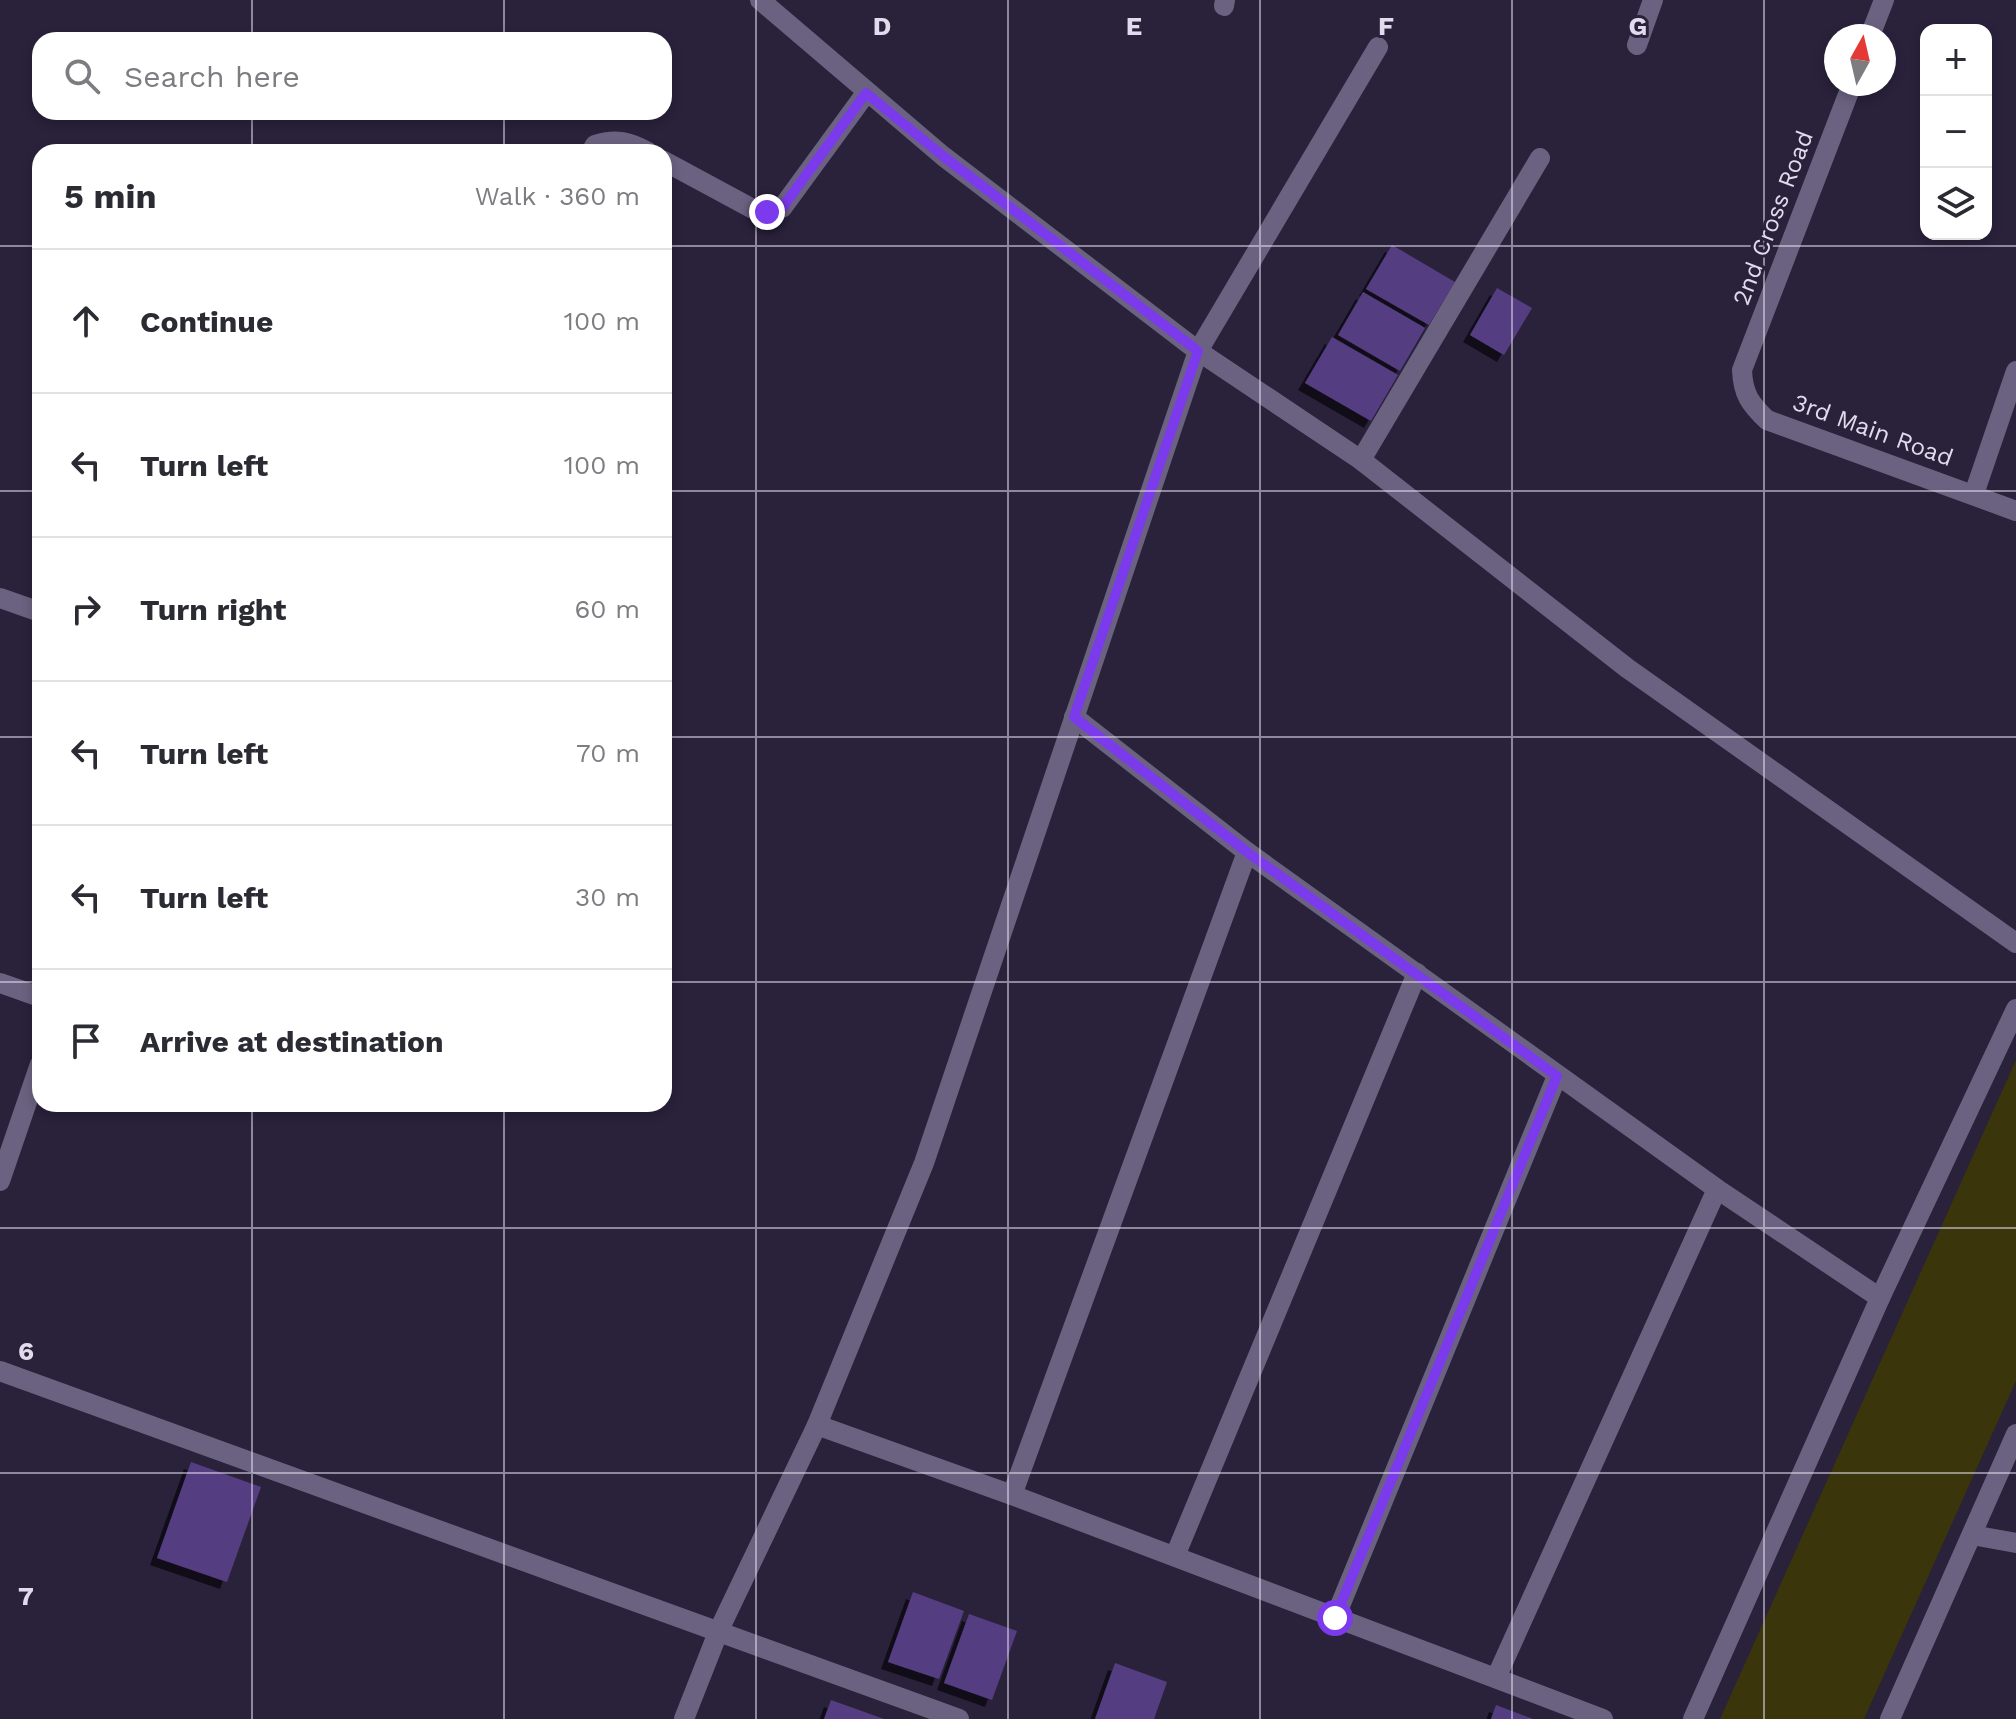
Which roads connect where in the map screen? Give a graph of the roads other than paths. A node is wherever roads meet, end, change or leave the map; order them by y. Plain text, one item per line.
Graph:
1 (760, 0) edge
2 (1653, 0) edge
3 (1884, 0) edge
4 (1875, 24) edge
5 (1637, 45) dead end
6 (1378, 47) dead end
7 (866, 93) junction
8 (1847, 96) edge
9 (598, 144) edge
10 (633, 144) edge
11 (1540, 158) dead end
12 (672, 165) edge
13 (1198, 351) junction
14 (1742, 370) joint
15 (2016, 371) edge
16 (1361, 460) junction
17 (1974, 494) junction
18 (2016, 511) edge
19 (0, 598) edge
20 (32, 609) edge
21 (1074, 717) junction
22 (1247, 852) junction
23 (2016, 943) edge
24 (1417, 973) junction
25 (0, 983) edge
26 (32, 994) edge
27 (2016, 1009) edge
28 (1557, 1076) junction
29 (32, 1087) edge
30 (0, 1181) edge
31 (1717, 1189) junction
32 (1880, 1298) junction
33 (0, 1371) edge
34 (817, 1425) junction
35 (2016, 1434) edge
36 (1012, 1495) junction
37 (1972, 1535) junction
38 (2016, 1543) edge
39 (1175, 1556) junction
40 (1335, 1618) junction
41 (719, 1630) junction
42 (1496, 1678) junction
43 (684, 1719) edge
44 (959, 1719) edge
45 (1603, 1719) edge
46 (1693, 1719) edge
47 (1890, 1719) edge

1 - 7 street
2 - 5 street
3 - 4 street
6 - 13 street
7 - 12 street
7 - 13 street
8 - 14 street, 2nd Cross Road
9 - 10 street
11 - 16 street
13 - 16 street
13 - 21 street
14 - 17 street, 3rd Main Road
15 - 17 street
16 - 23 street
17 - 18 street, 3rd Main Road
19 - 20 street
21 - 22 street
21 - 34 street
22 - 24 street
22 - 36 street
24 - 28 street
24 - 39 street
25 - 26 street
27 - 32 street
28 - 31 street
28 - 40 street
29 - 30 street
31 - 32 street
31 - 42 street
32 - 46 street
33 - 41 street
34 - 36 street
34 - 41 street
35 - 37 street
36 - 39 street
37 - 38 street
37 - 47 street
39 - 40 street
40 - 42 street
41 - 43 street
41 - 44 street
42 - 45 street

